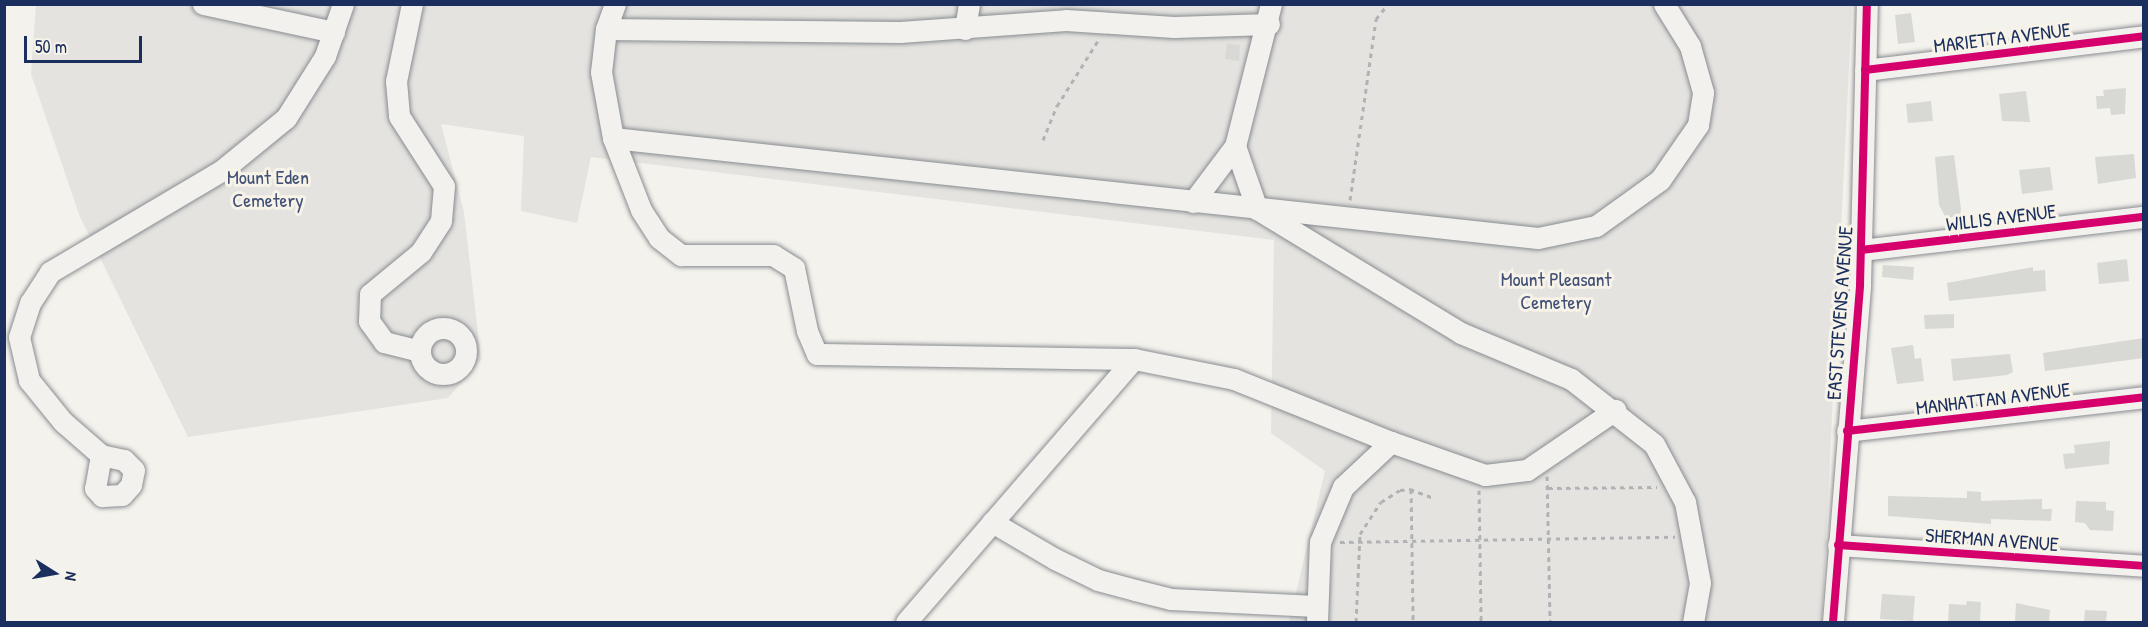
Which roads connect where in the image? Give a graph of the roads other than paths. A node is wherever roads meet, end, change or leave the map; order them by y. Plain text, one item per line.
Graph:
1 (203, 4) edge
2 (343, 4) edge
3 (412, 4) edge
4 (615, 4) edge
5 (969, 4) edge
6 (1664, 4) edge
7 (1867, 4) edge
8 (1270, 14) edge
9 (606, 29) junction
10 (964, 29) junction
11 (334, 32) junction
12 (2144, 36) edge
13 (1865, 70) junction
14 (612, 138) junction
15 (1235, 146) junction
16 (1193, 202) junction
17 (1257, 209) junction
18 (2144, 217) edge
19 (1861, 250) junction
20 (420, 351) dead end
21 (1134, 359) junction
22 (2144, 397) edge
23 (1615, 410) junction
24 (1847, 431) junction
25 (1391, 442) junction
26 (101, 455) dead end
27 (993, 522) junction
28 (1838, 545) junction
29 (2144, 566) edge
30 (1317, 614) edge
31 (906, 622) edge
32 (1693, 622) edge
33 (1833, 622) edge

1 - 11 street
2 - 11 street
3 - 20 street
4 - 9 street
5 - 10 street
6 - 17 street
7 - 13 street, EAST STEVENS AVENUE
8 - 10 street
8 - 15 street
9 - 10 street
9 - 14 street
11 - 26 street
12 - 13 street, MARIETTA AVENUE
13 - 19 street, EAST STEVENS AVENUE
14 - 16 street
14 - 21 street
15 - 16 street
15 - 17 street
16 - 17 street
17 - 23 street
18 - 19 street, WILLIS AVENUE
19 - 24 street, EAST STEVENS AVENUE
21 - 25 street
21 - 27 street
22 - 24 street, MANHATTAN AVENUE
23 - 25 street
23 - 32 street
24 - 28 street, EAST STEVENS AVENUE
25 - 30 street
27 - 30 street
27 - 31 street
28 - 29 street, SHERMAN AVENUE
28 - 33 street, EAST STEVENS AVENUE

